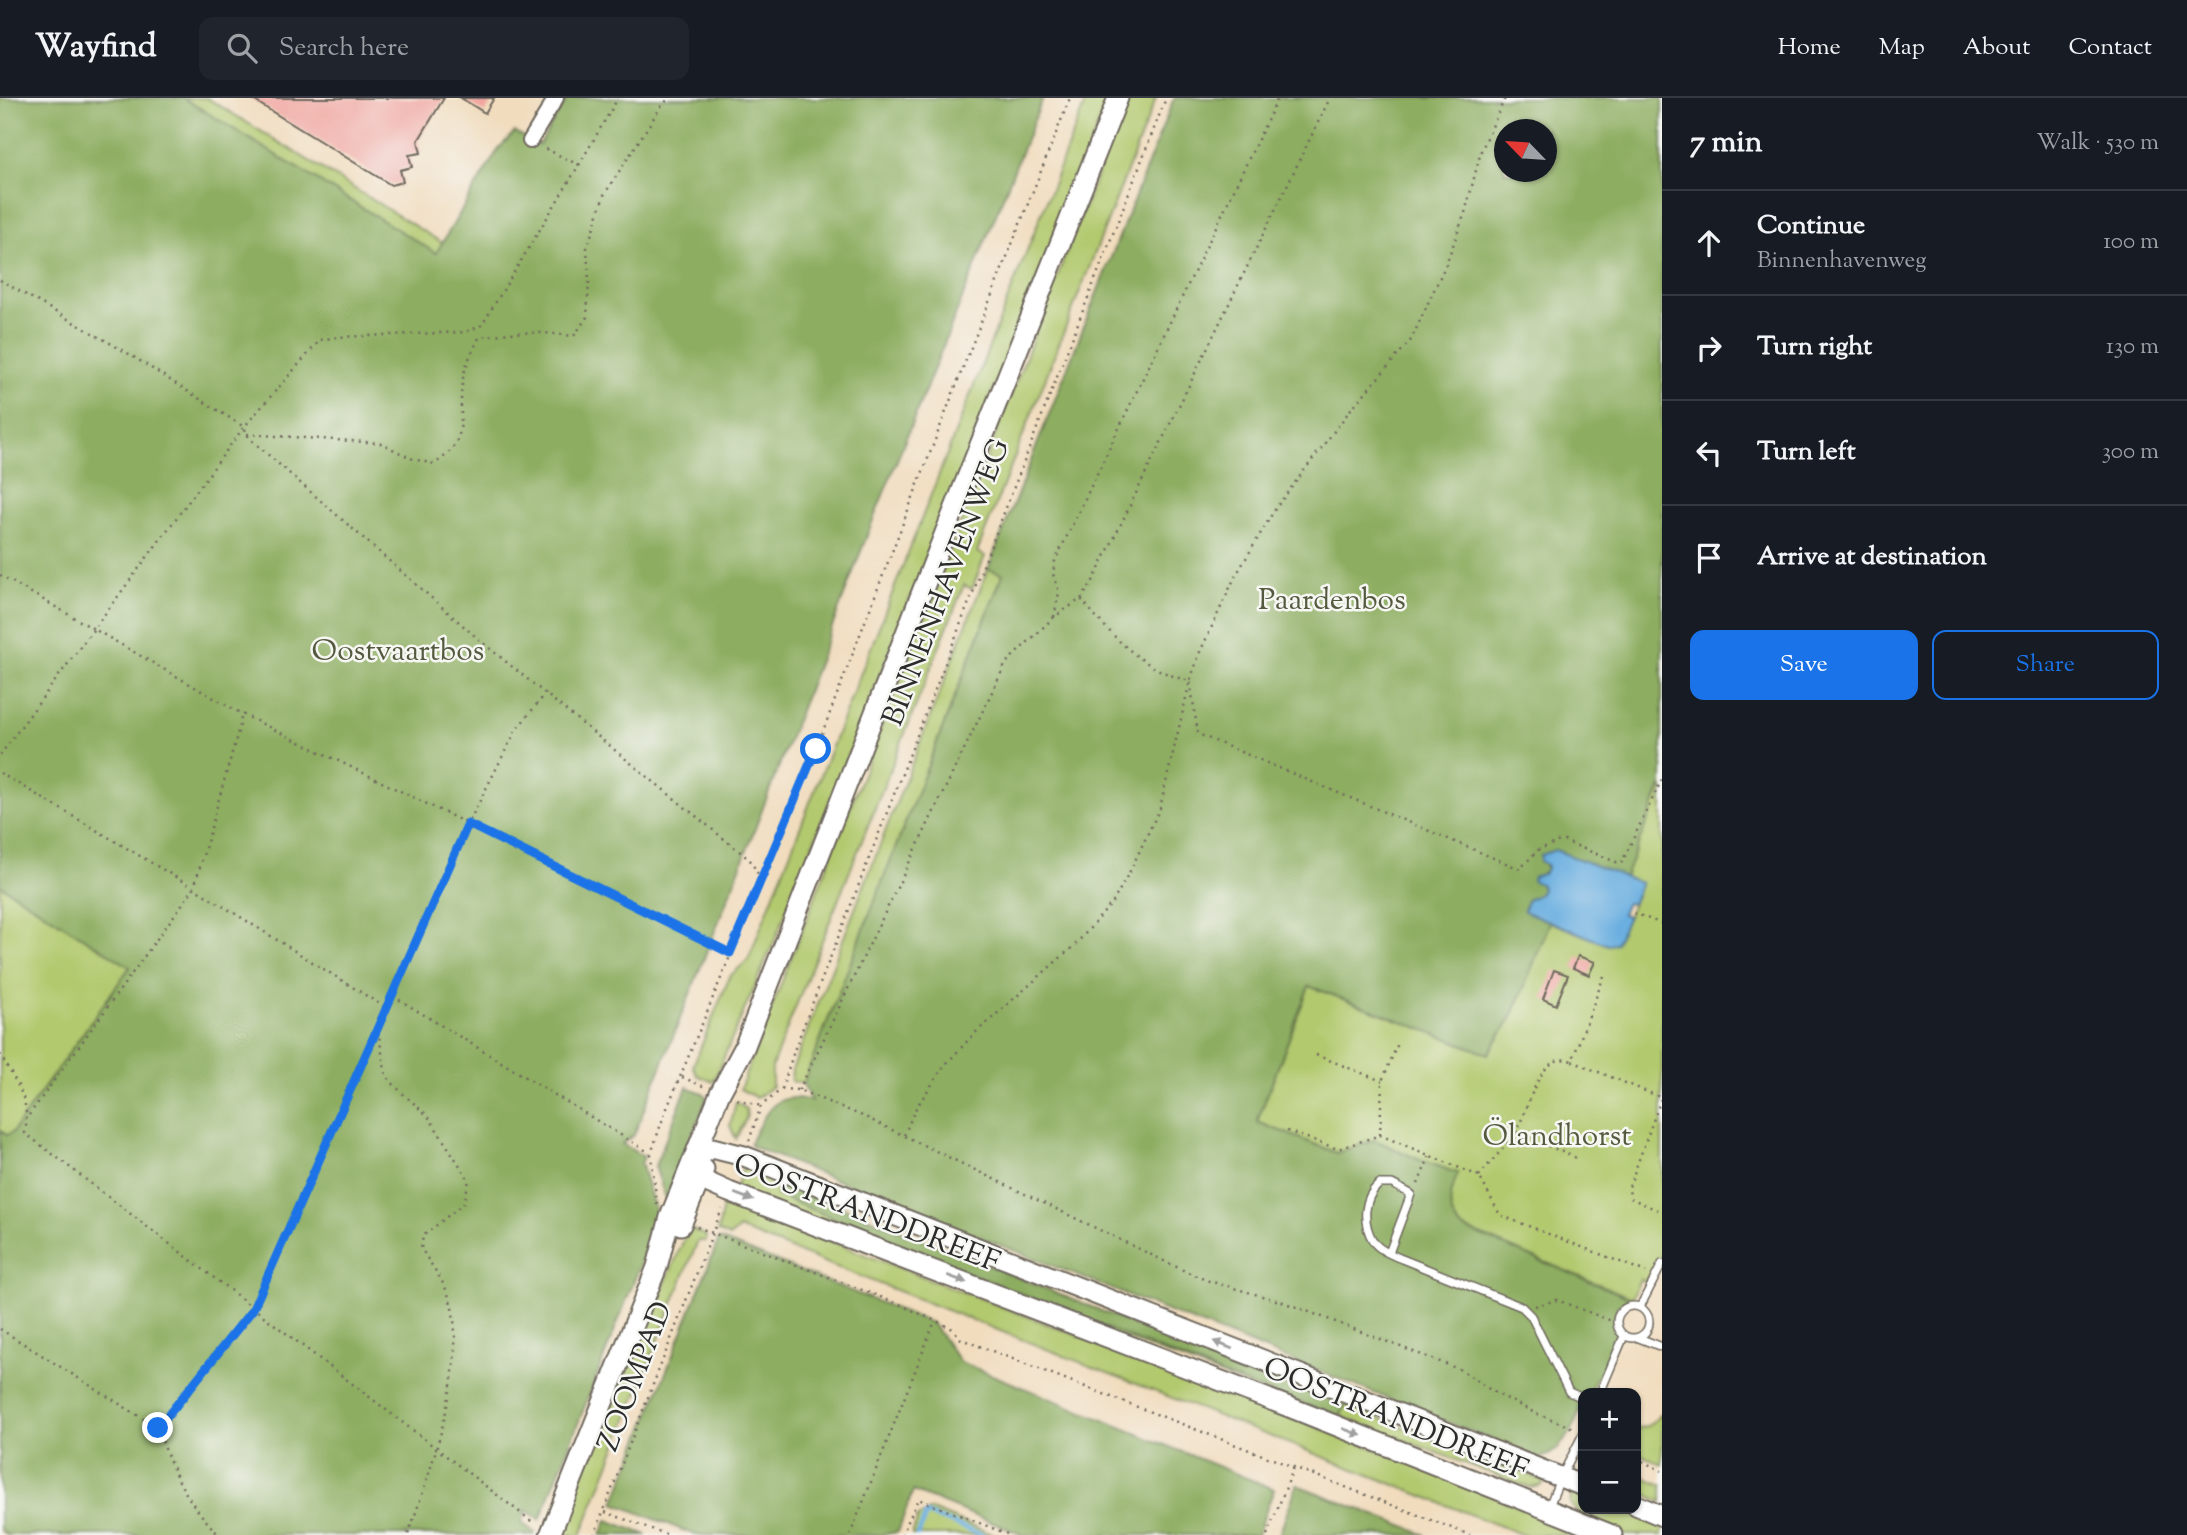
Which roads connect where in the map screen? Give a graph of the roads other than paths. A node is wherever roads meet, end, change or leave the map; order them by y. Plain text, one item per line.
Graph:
1 (556, 98) edge
2 (1118, 98) edge
3 (530, 141) road end
4 (744, 1048) junction
5 (712, 1148) junction
6 (693, 1160) junction
7 (700, 1179) junction
8 (1389, 1253) junction
9 (1662, 1264) edge
10 (657, 1267) junction
11 (1640, 1307) junction
12 (1624, 1336) junction
13 (1639, 1338) junction
14 (1662, 1346) edge
15 (1602, 1388) edge
16 (1578, 1396) edge
17 (1578, 1443) edge
18 (1560, 1479) junction
19 (1578, 1484) edge
20 (1641, 1508) edge
21 (1548, 1510) junction
22 (1662, 1516) edge
23 (544, 1531) edge
24 (1612, 1535) edge

1 - 3 street
2 - 4 main road, BINNENHAVENWEG
4 - 5 main road, BINNENHAVENWEG
4 - 6 main road, BINNENHAVENWEG
5 - 6 main road, OOSTRANDDREEF
5 - 7 main road, BINNENHAVENWEG
18 -> 5 main road, OOSTRANDDREEF
6 - 7 main road, OOSTRANDDREEF
6 - 10 main road, BINNENHAVENWEG
7 - 10 main road, BINNENHAVENWEG
7 -> 21 main road, OOSTRANDDREEF
8 - 8 lane
8 - 16 lane
9 - 11 lane
10 - 23 main road, BINNENHAVENWEG
11 - 12 lane
11 - 13 lane
12 - 13 lane
12 - 15 lane
13 - 14 lane
17 - 18 lane
18 - 19 main road, OOSTRANDDREEF
18 - 21 lane, OOSTRANDDREEF
20 - 22 main road
21 - 24 main road, OOSTRANDDREEF

